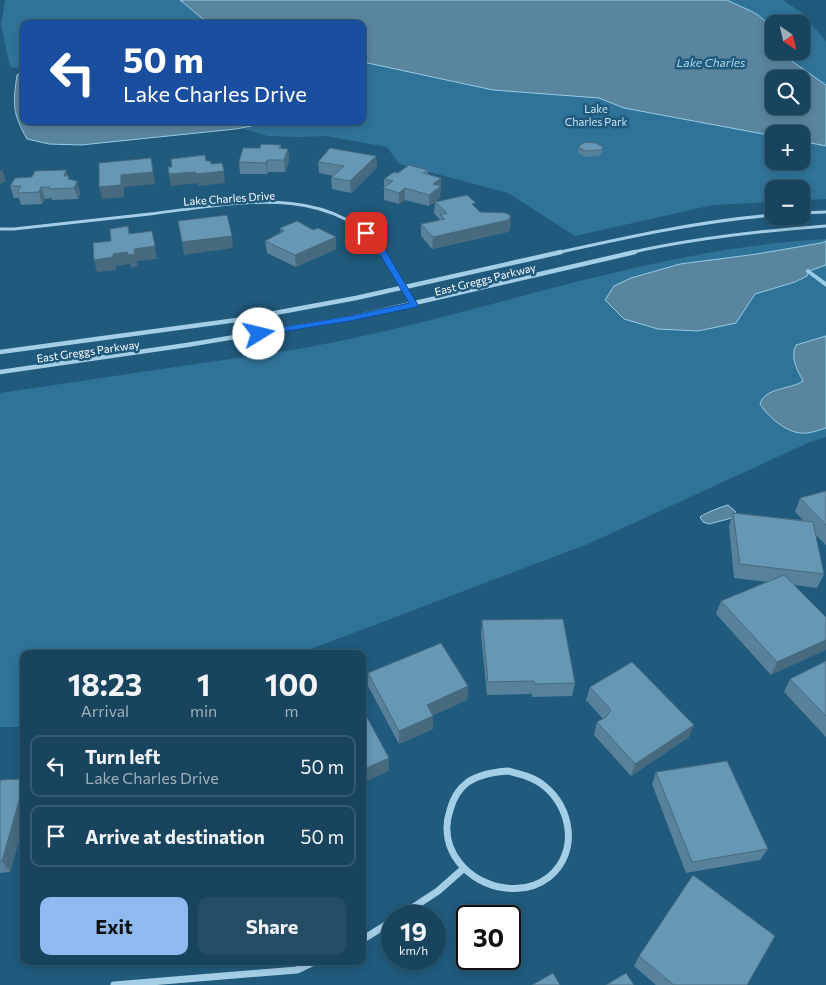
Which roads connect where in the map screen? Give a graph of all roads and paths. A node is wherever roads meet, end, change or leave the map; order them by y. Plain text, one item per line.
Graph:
1 (826, 212) edge
2 (810, 213) edge
3 (765, 215) edge
4 (826, 226) edge
5 (0, 229) edge
6 (403, 287) junction
7 (414, 305) junction
8 (0, 352) edge
9 (0, 372) edge
10 (463, 869) junction
11 (417, 905) edge
12 (381, 928) edge
13 (366, 937) edge
14 (308, 965) edge
15 (114, 985) edge

1 - 2 street
3 - 6 street, East Greggs Parkway
4 - 7 street, East Greggs Parkway
5 - 6 street, Lake Charles Drive
6 - 7 street, Lake Charles Drive
6 - 8 street, East Greggs Parkway
7 - 9 street, East Greggs Parkway
10 - 10 street
10 - 11 street
12 - 13 street
14 - 15 street

